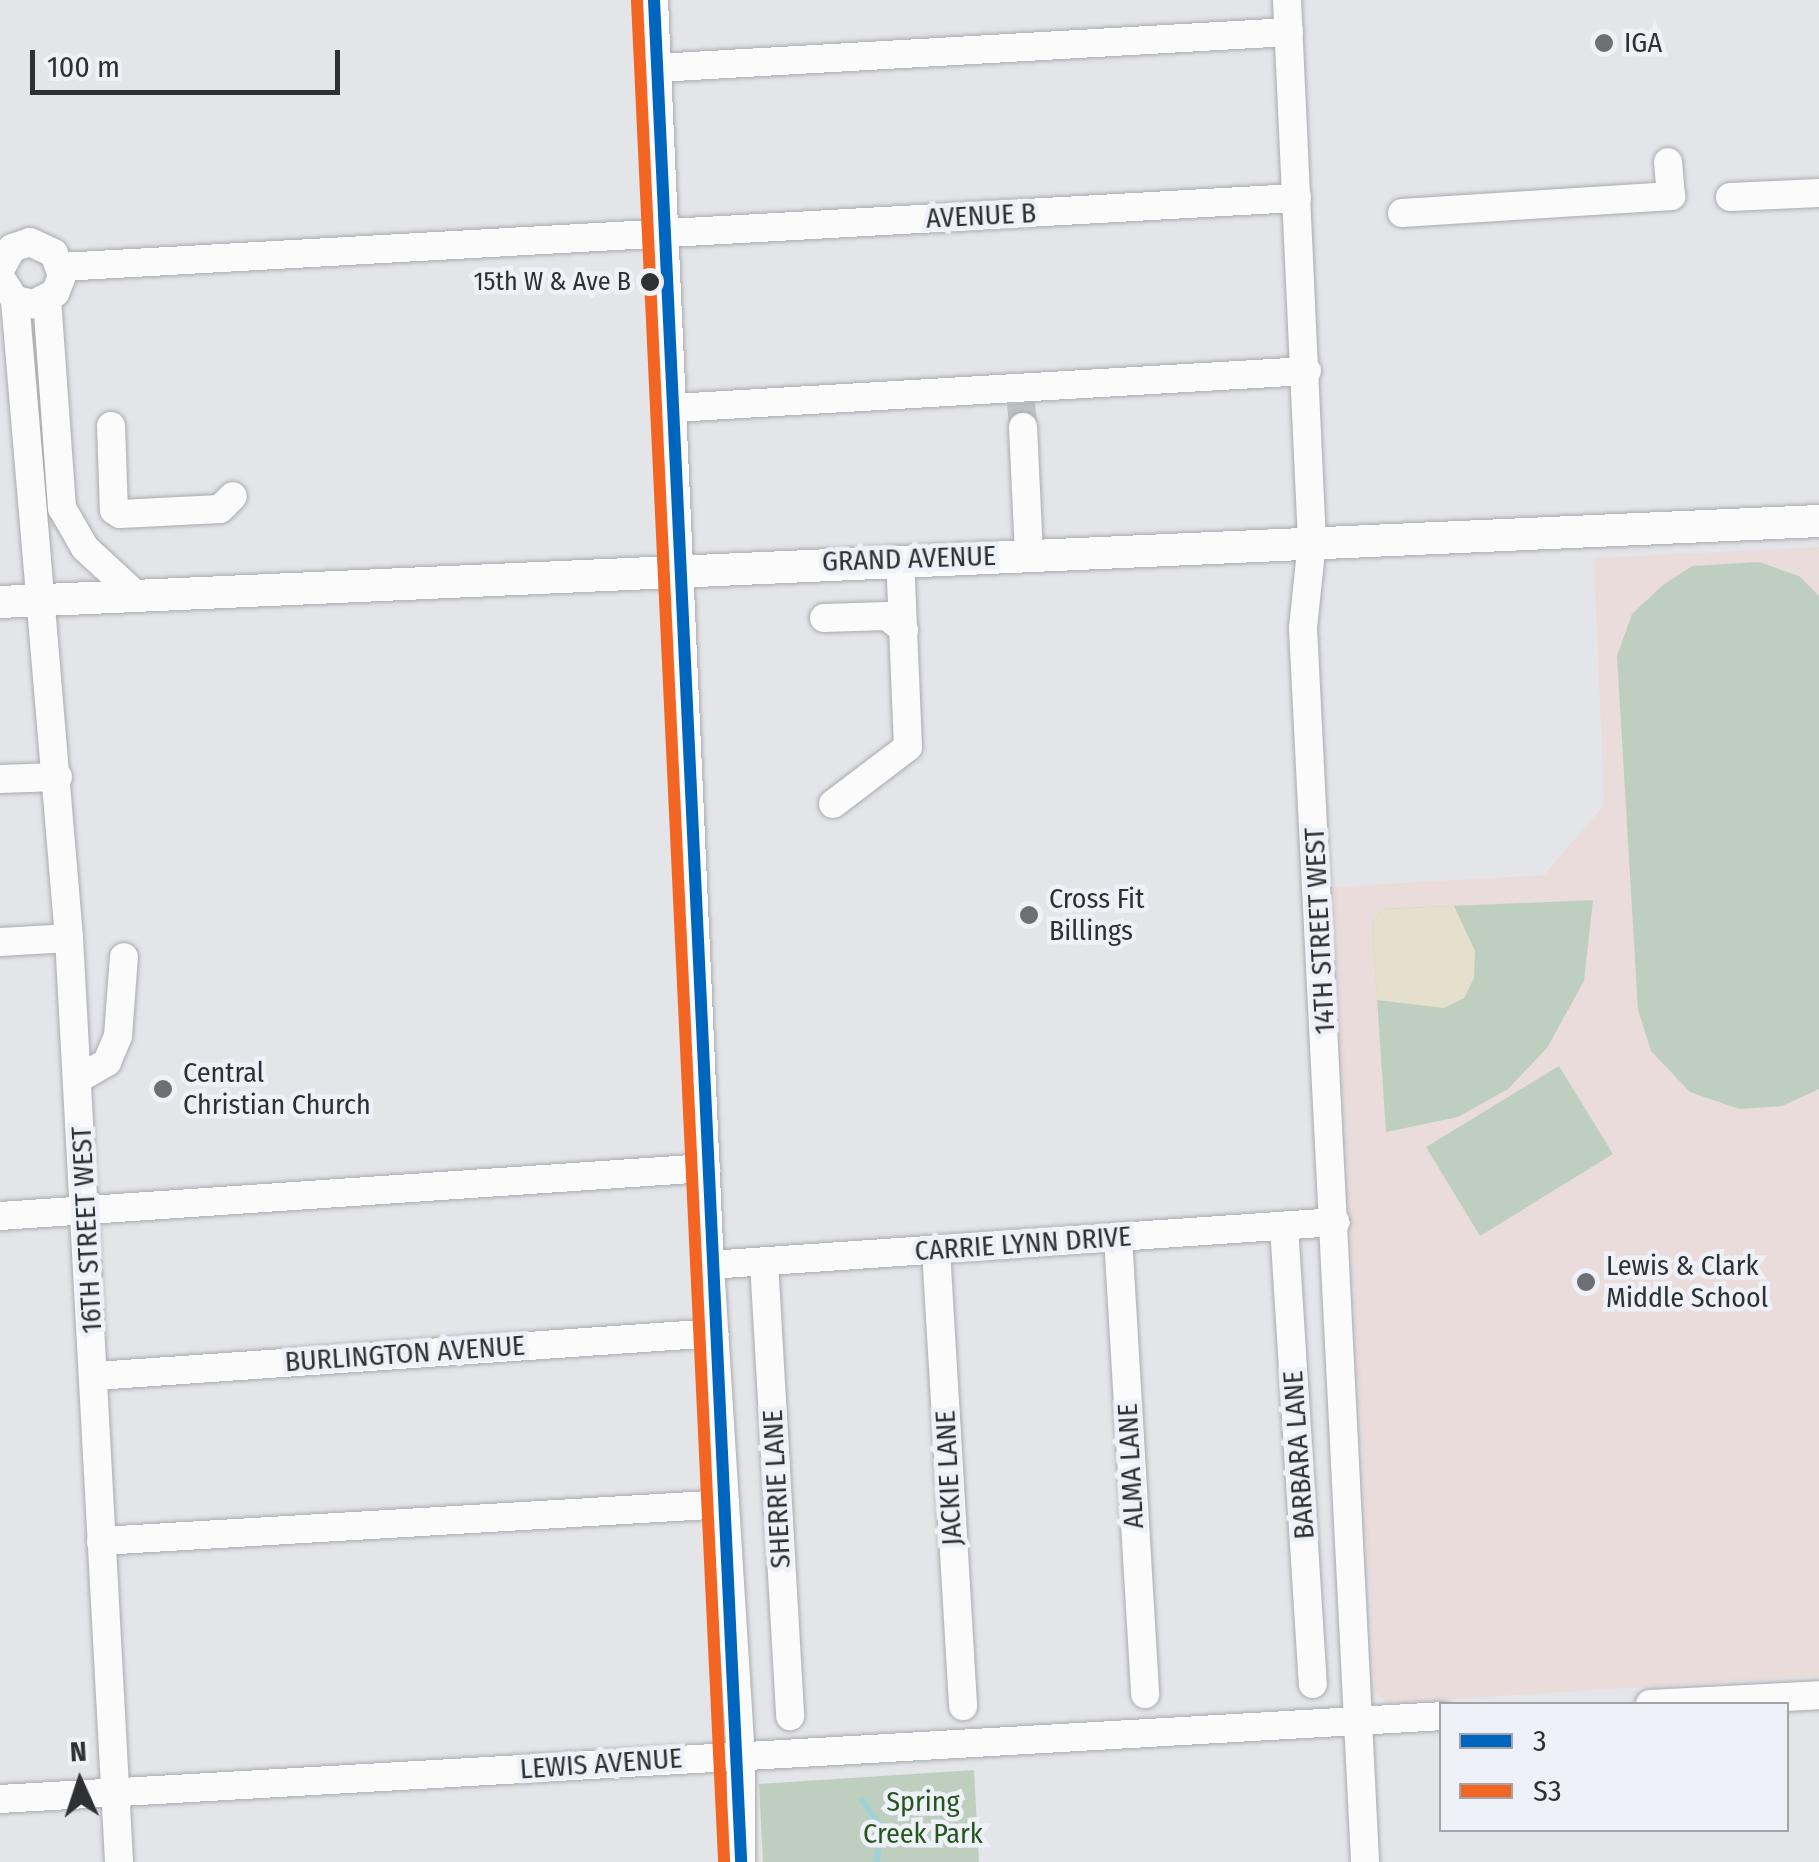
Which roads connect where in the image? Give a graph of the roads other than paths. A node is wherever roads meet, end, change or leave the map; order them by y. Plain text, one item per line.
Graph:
1 (654, 0) edge
2 (1288, 0) edge
3 (1289, 32) junction
4 (657, 68) junction
5 (1668, 162) dead end
6 (1819, 193) edge
7 (1730, 197) dead end
8 (1298, 198) junction
9 (1402, 213) dead end
10 (665, 234) junction
11 (61, 267) junction
12 (5, 282) edge
13 (48, 299) junction
14 (1307, 371) junction
15 (1021, 406) junction
16 (674, 408) junction
17 (111, 426) dead end
18 (233, 496) dead end
19 (1819, 521) edge
20 (1312, 542) junction
21 (1029, 554) junction
22 (900, 560) junction
23 (682, 569) junction
24 (136, 595) junction
25 (43, 599) junction
26 (0, 602) edge
27 (824, 618) dead end
28 (904, 630) junction
29 (58, 777) junction
30 (0, 779) edge
31 (833, 804) dead end
32 (69, 938) junction
33 (0, 942) edge
34 (124, 957) dead end
35 (78, 1079) junction
36 (706, 1168) junction
37 (87, 1212) junction
38 (0, 1216) edge
39 (1336, 1222) junction
40 (1284, 1226) junction
41 (1118, 1237) junction
42 (936, 1250) junction
43 (764, 1262) junction
44 (710, 1266) junction
45 (715, 1333) junction
46 (96, 1376) junction
47 (726, 1504) junction
48 (101, 1541) junction
49 (1313, 1684) dead end
50 (1145, 1694) dead end
51 (1819, 1695) edge
52 (1688, 1702) edge
53 (962, 1706) dead end
54 (790, 1716) dead end
55 (1439, 1716) edge
56 (1360, 1721) junction
57 (742, 1755) junction
58 (116, 1794) junction
59 (0, 1799) edge
60 (119, 1862) edge
61 (741, 1862) edge
62 (1364, 1862) edge

1 - 4 street
2 - 3 street, 14TH STREET WEST
3 - 4 street
3 - 8 street, 14TH STREET WEST
4 - 10 street
5 - 9 street
6 - 7 street
8 - 10 street, AVENUE B
8 - 14 street, 14TH STREET WEST
10 - 11 street, AVENUE B
10 - 16 street
11 - 12 street
11 - 13 street
12 - 13 street
12 - 25 street, 16TH STREET WEST
13 - 24 street
14 - 15 street
14 - 20 street, 14TH STREET WEST
15 - 16 street
15 - 21 street
16 - 23 street
17 - 18 street
19 - 20 main road, GRAND AVENUE
20 - 21 main road, GRAND AVENUE
20 - 39 street, 14TH STREET WEST
21 - 22 main road, GRAND AVENUE
22 - 23 main road, GRAND AVENUE
22 - 28 street
23 - 24 main road, GRAND AVENUE
23 - 36 street
24 - 25 main road, GRAND AVENUE
25 - 26 main road, GRAND AVENUE
25 - 29 street, 16TH STREET WEST
27 - 28 street
28 - 31 street
29 - 30 street
29 - 32 street, 16TH STREET WEST
32 - 33 street
32 - 35 street, 16TH STREET WEST
34 - 35 street
35 - 37 street, 16TH STREET WEST
36 - 37 street
36 - 44 street
37 - 38 street
37 - 46 street, 16TH STREET WEST
39 - 40 street, CARRIE LYNN DRIVE
39 - 56 street, 14TH STREET WEST
40 - 41 street, CARRIE LYNN DRIVE
40 - 49 street, BARBARA LANE
41 - 42 street, CARRIE LYNN DRIVE
41 - 50 street, ALMA LANE
42 - 43 street, CARRIE LYNN DRIVE
42 - 53 street, JACKIE LANE
43 - 44 street, CARRIE LYNN DRIVE
43 - 54 street, SHERRIE LANE
44 - 45 street
45 - 46 street, BURLINGTON AVENUE
45 - 47 street
46 - 48 street, 16TH STREET WEST
47 - 48 street
47 - 57 street
48 - 58 street, 16TH STREET WEST
51 - 52 street
55 - 56 street, LEWIS AVENUE
56 - 57 street, LEWIS AVENUE
56 - 62 street, 14TH STREET WEST
57 - 58 street, LEWIS AVENUE
57 - 61 street
58 - 59 street, LEWIS AVENUE
58 - 60 street, 16TH STREET WEST

